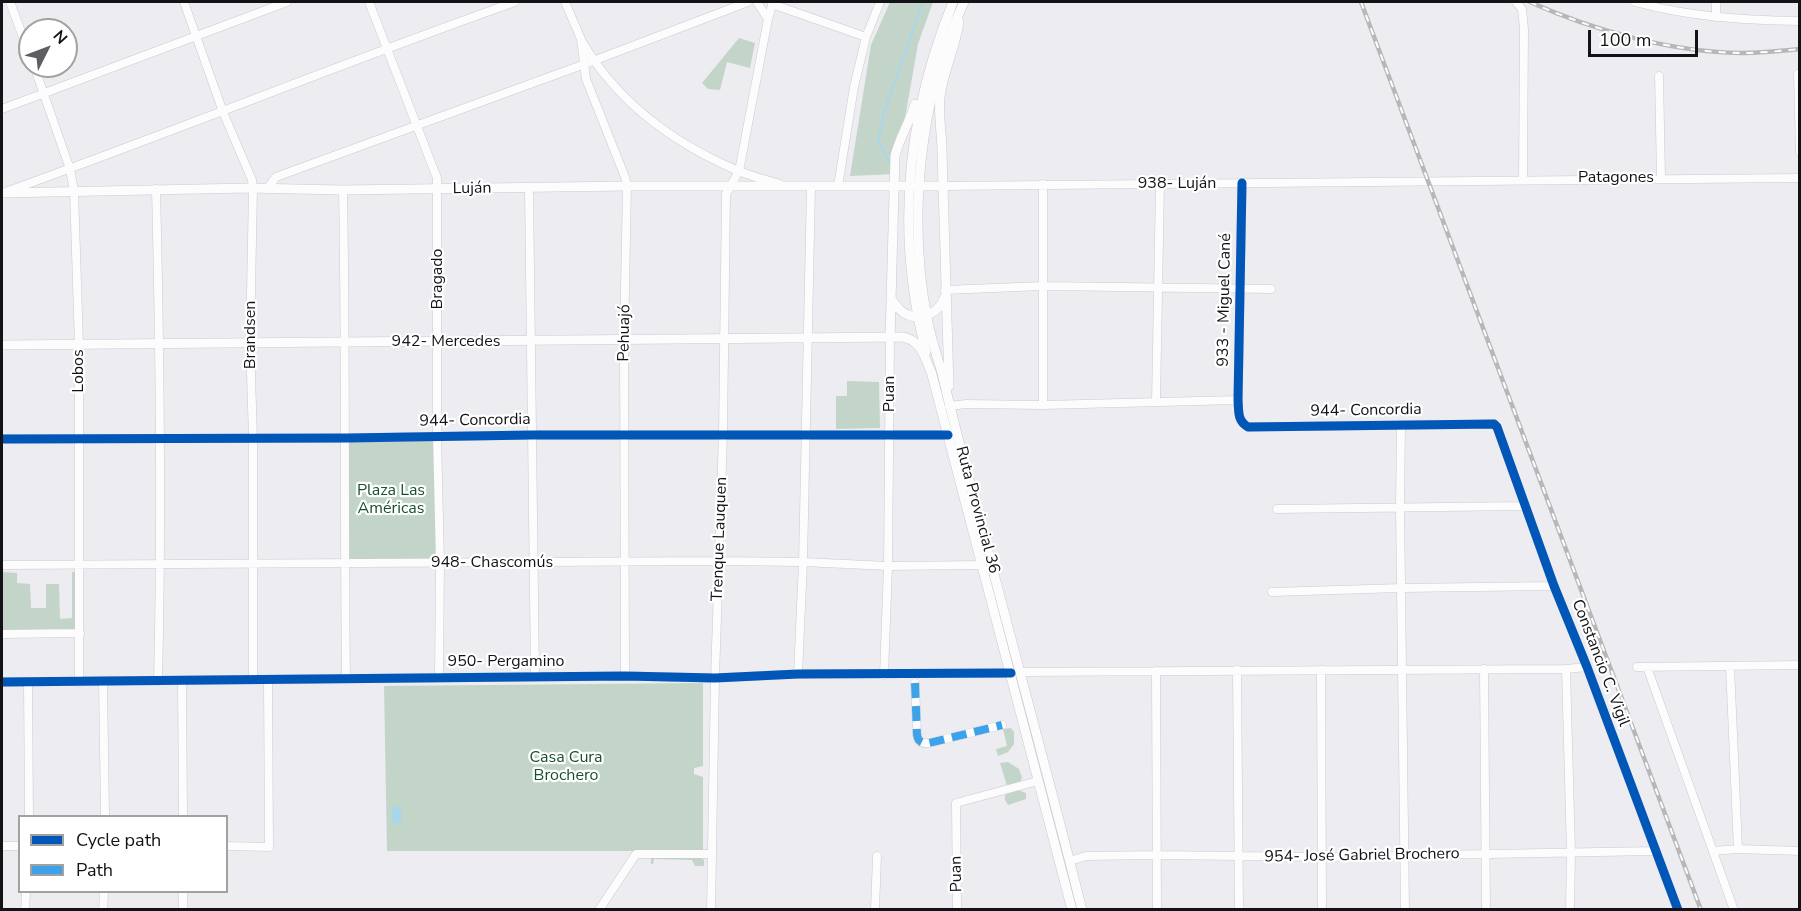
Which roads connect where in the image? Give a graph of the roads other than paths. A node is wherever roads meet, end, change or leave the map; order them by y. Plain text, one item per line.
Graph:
1 (9, 2) edge
2 (184, 2) edge
3 (287, 2) edge
4 (369, 2) edge
5 (515, 2) edge
6 (565, 2) edge
7 (748, 2) edge
8 (757, 2) edge
9 (880, 2) edge
10 (1516, 2) edge
11 (1635, 2) edge
12 (1716, 2) edge
13 (772, 3) edge
14 (959, 3) edge
15 (2, 4) edge
16 (1716, 17) junction
17 (768, 19) junction
18 (1800, 21) edge
19 (18, 25) edge
20 (196, 36) junction
21 (866, 37) junction
22 (581, 39) junction
23 (386, 48) junction
24 (593, 61) junction
25 (931, 62) junction
26 (584, 64) junction
27 (1798, 74) edge
28 (1659, 76) dead end
29 (38, 78) edge
30 (44, 94) junction
31 (2, 109) edge
32 (224, 112) junction
33 (417, 126) junction
34 (1800, 152) edge
35 (70, 169) junction
36 (739, 171) junction
37 (1661, 178) junction
38 (1800, 178) edge
39 (1523, 179) junction
40 (1412, 180) joint
41 (1242, 183) junction
42 (1043, 184) junction
43 (1160, 184) junction
44 (627, 186) junction
45 (730, 186) junction
46 (838, 186) junction
47 (894, 186) junction
48 (914, 186) junction
49 (942, 186) junction
50 (788, 187) junction
51 (811, 187) junction
52 (529, 188) junction
53 (156, 189) junction
54 (253, 189) junction
55 (267, 189) junction
56 (438, 189) junction
57 (343, 190) junction
58 (74, 191) junction
59 (2, 193) edge
60 (1042, 286) junction
61 (1159, 286) junction
62 (1240, 287) junction
63 (1271, 289) dead end
64 (945, 290) junction
65 (891, 298) junction
66 (922, 316) junction
67 (807, 338) junction
68 (890, 338) junction
69 (724, 339) junction
70 (624, 340) junction
71 (532, 341) junction
72 (346, 342) junction
73 (438, 342) junction
74 (250, 343) junction
75 (160, 344) junction
76 (2, 345) edge
77 (79, 345) junction
78 (932, 374) junction
79 (1238, 400) junction
80 (1156, 402) junction
81 (1043, 405) junction
82 (949, 406) junction
83 (1239, 418) joint
84 (1401, 425) junction
85 (1497, 427) joint
86 (624, 434) junction
87 (723, 434) junction
88 (532, 435) junction
89 (948, 435) junction
90 (437, 436) junction
91 (805, 436) junction
92 (889, 436) junction
93 (253, 438) junction
94 (344, 438) junction
95 (2, 439) edge
96 (80, 439) junction
97 (160, 439) junction
98 (1526, 506) junction
99 (1400, 507) junction
100 (1276, 509) dead end
101 (624, 561) junction
102 (720, 561) junction
103 (440, 562) junction
104 (803, 562) junction
105 (532, 563) junction
106 (80, 564) junction
107 (253, 564) junction
108 (345, 564) junction
109 (2, 565) edge
110 (161, 565) junction
111 (982, 565) junction
112 (888, 566) junction
113 (1554, 586) junction
114 (1401, 588) junction
115 (1272, 592) dead end
116 (80, 633) junction
117 (2, 634) edge
118 (1800, 665) edge
119 (1730, 666) junction
120 (1587, 667) junction
121 (1637, 667) dead end
122 (1647, 667) junction
123 (1402, 669) junction
124 (1484, 669) junction
125 (1566, 669) junction
126 (1237, 670) junction
127 (1321, 670) junction
128 (1156, 671) junction
129 (1015, 672) junction
130 (798, 674) junction
131 (884, 675) junction
132 (625, 676) junction
133 (535, 677) junction
134 (439, 678) junction
135 (715, 678) junction
136 (253, 680) junction
137 (268, 680) junction
138 (346, 680) junction
139 (104, 681) junction
140 (158, 681) junction
141 (182, 681) junction
142 (2, 682) edge
143 (28, 682) junction
144 (79, 682) junction
145 (915, 683) dead end
146 (1002, 725) dead end
147 (1038, 781) junction
148 (29, 815) edge
149 (105, 815) edge
150 (183, 815) edge
151 (2, 846) edge
152 (18, 846) edge
153 (228, 846) edge
154 (1738, 849) junction
155 (1655, 851) junction
156 (1713, 851) junction
157 (1800, 851) edge
158 (1571, 853) junction
159 (712, 854) junction
160 (1486, 854) junction
161 (1157, 855) junction
162 (1406, 855) junction
163 (877, 856) dead end
164 (1239, 857) junction
165 (1321, 857) junction
166 (1070, 861) junction
167 (26, 893) edge
168 (104, 893) edge
169 (183, 893) edge
170 (25, 909) edge
171 (103, 909) edge
172 (183, 909) edge
173 (599, 909) edge
174 (711, 909) edge
175 (875, 909) edge
176 (957, 909) edge
177 (1072, 909) edge
178 (1083, 909) edge
179 (1157, 909) edge
180 (1239, 909) edge
181 (1322, 909) edge
182 (1405, 909) edge
183 (1486, 909) edge
184 (1570, 909) edge
185 (1678, 909) edge
186 (1734, 909) edge

1 - 15 street
1 - 19 street
2 - 20 street, Brandsen
3 - 20 street
4 - 23 street, Bragado
5 - 23 street
6 - 22 street, Pehuajó
7 - 24 street
8 - 17 street
9 - 21 street
10 - 39 street
11 - 16 street
12 - 16 street
13 - 17 street
13 - 21 street
14 - 25 main road, Ruta Provincial 36
14 - 48 main road, Ruta Provincial 36
14 - 49 main road
16 - 18 street
17 - 36 street
20 - 30 street
20 - 32 street, Brandsen
21 - 46 street
22 - 24 street
22 - 26 street, Pehuajó
23 - 32 street
23 - 33 street, Bragado
24 - 26 street
24 - 36 street
25 - 47 main road, Puan
25 - 48 main road, Ruta Provincial 36
26 - 33 street
26 - 44 street, Pehuajó
27 - 34 street
28 - 37 street
29 - 30 street, Lobos
30 - 31 street
30 - 35 street, Lobos
32 - 35 street
32 - 54 street, Brandsen
33 - 55 street
33 - 56 street, Bragado
35 - 58 street, Lobos
35 - 59 street
36 - 45 street, Trenque Lauquen
36 - 50 street
37 - 38 street, Patagones
37 - 39 street, Patagones
39 - 40 street, Patagones
40 - 41 street, 938- Luján
41 - 43 street, 938- Luján
41 - 62 street, 933 - Miguel Cané
42 - 43 street, 938- Luján
42 - 49 street, 938- Luján
42 - 60 street
43 - 61 street
44 - 45 main road, Luján
44 - 52 main road, Luján
44 - 70 street, Pehuajó
45 - 50 main road, Luján
45 - 69 street, Trenque Lauquen
46 - 47 main road, Luján
46 - 51 main road, Luján
47 - 48 main road, Luján
47 - 65 main road, Puan
48 - 49 main road, Luján
48 - 66 main road, Ruta Provincial 36
49 - 64 main road
50 - 51 main road, Luján
51 - 67 street
52 - 56 main road, Luján
52 - 71 street
53 - 54 main road, Luján
53 - 58 main road, Luján
53 - 75 street
54 - 55 main road, Luján
54 - 74 street, Brandsen
55 - 57 main road, Luján
56 - 57 main road, Luján
56 - 73 street, Bragado
57 - 72 street
58 - 59 main road, Luján
58 - 77 street, Lobos
60 - 61 street
60 - 64 street
60 - 81 street
61 - 62 street
61 - 80 street
62 - 63 street
62 - 79 street, 933 - Miguel Cané
64 - 66 main road
64 - 82 main road
65 - 66 main road
65 - 68 main road, Puan
66 - 78 main road, Ruta Provincial 36
66 - 82 main road, Ruta Provincial 36
67 - 68 main road, 942- Mercedes
67 - 69 main road, 942- Mercedes
67 - 91 street
68 - 78 main road, 942- Mercedes
68 - 92 street, Puan
69 - 70 main road, 942- Mercedes
69 - 87 street, Trenque Lauquen
70 - 71 main road, 942- Mercedes
70 - 86 street, Pehuajó
71 - 73 main road, 942- Mercedes
71 - 88 street
72 - 73 main road, 942- Mercedes
72 - 74 main road, 942- Mercedes
72 - 94 street
73 - 90 street, Bragado
74 - 75 main road, 942- Mercedes
74 - 93 street, Brandsen
75 - 77 main road, 942- Mercedes
75 - 97 street
76 - 77 main road, 942- Mercedes
77 - 96 street, Lobos
78 - 89 main road, Ruta Provincial 36
79 - 80 street
79 - 83 street, 933 - Miguel Cané
80 - 81 street
81 - 82 street
82 - 129 main road, Ruta Provincial 36
83 - 84 street, 944- Concordia
84 - 85 street, 944- Concordia
84 - 99 street
85 - 98 street, Constancio C. Vigil
86 - 87 street, 944- Concordia
86 - 88 street, 944- Concordia
86 - 101 street, Pehuajó
87 - 91 street, 944- Concordia
87 - 102 street, Trenque Lauquen
88 - 90 street, 944- Concordia
88 - 105 street
89 - 92 street, 944- Concordia
89 - 111 main road, Ruta Provincial 36
90 - 94 street, 944- Concordia
90 - 103 street, Bragado
91 - 92 street, 944- Concordia
91 - 104 street
92 - 112 street, Puan
93 - 94 street, 944- Concordia
93 - 97 street, 944- Concordia
93 - 107 street, Brandsen
94 - 108 street
95 - 96 street, 944- Concordia
96 - 97 street, 944- Concordia
96 - 106 street, Lobos
97 - 110 street
98 - 99 street
98 - 113 street, Constancio C. Vigil
99 - 100 street
99 - 114 street
101 - 102 street, 948- Chascomús
101 - 105 street, 948- Chascomús
101 - 132 street, Pehuajó
102 - 104 street, 948- Chascomús
102 - 135 street, Trenque Lauquen
103 - 105 street, 948- Chascomús
103 - 108 street, 948- Chascomús
103 - 134 street, Bragado
104 - 112 street, 948- Chascomús
104 - 130 street
105 - 133 street
106 - 109 street, 948- Chascomús
106 - 110 street, 948- Chascomús
106 - 116 street, Lobos
107 - 108 street, 948- Chascomús
107 - 110 street, 948- Chascomús
107 - 136 street, Brandsen
108 - 138 street
110 - 140 street
111 - 112 street, 948- Chascomús
111 - 129 main road, Ruta Provincial 36
112 - 131 street, Puan
113 - 114 street
113 - 120 street, Constancio C. Vigil
114 - 115 street
114 - 123 street
116 - 117 street
116 - 144 street, Lobos
118 - 119 street
119 - 122 street
119 - 154 street
120 - 125 street, 950- Pergamino
120 - 155 street, Constancio C. Vigil
121 - 122 street
122 - 156 street
123 - 124 street, 950- Pergamino
123 - 127 street, 950- Pergamino
123 - 162 street
124 - 125 street, 950- Pergamino
124 - 160 street
125 - 158 street
126 - 127 street, 950- Pergamino
126 - 128 street, 950- Pergamino
126 - 164 street
127 - 165 street
128 - 129 street, 950- Pergamino
128 - 161 street
129 - 131 street, 950- Pergamino
129 - 147 main road, Ruta Provincial 36
129 - 166 main road, Ruta Provincial 36
130 - 131 street, 950- Pergamino
130 - 135 street, 950- Pergamino
132 - 133 street, 950- Pergamino
132 - 135 street, 950- Pergamino
133 - 134 street, 950- Pergamino
134 - 138 street, 950- Pergamino
135 - 159 street, Trenque Lauquen
136 - 137 street, 950- Pergamino
136 - 141 street, 950- Pergamino
137 - 138 street, 950- Pergamino
137 - 153 street
139 - 140 street, 950- Pergamino
139 - 144 street, 950- Pergamino
139 - 149 street
140 - 141 street, 950- Pergamino
141 - 150 street
142 - 143 street, 950- Pergamino
143 - 144 street, 950- Pergamino
143 - 148 street
145 - 146 street
147 - 176 street, Puan
147 - 177 main road, Ruta Provincial 36
151 - 152 street
154 - 156 street
154 - 157 street
155 - 158 street, 954- José Gabriel Brochero
155 - 185 street, Constancio C. Vigil
156 - 186 street
158 - 160 street, 954- José Gabriel Brochero
158 - 184 street
159 - 173 street
159 - 174 street, Trenque Lauquen
160 - 162 street, 954- José Gabriel Brochero
160 - 183 street
161 - 164 street, 954- José Gabriel Brochero
161 - 166 street, 954- José Gabriel Brochero
161 - 179 street
162 - 165 street, 954- José Gabriel Brochero
162 - 182 street
163 - 175 street
164 - 165 street, 954- José Gabriel Brochero
164 - 180 street
165 - 181 street
166 - 178 main road, Ruta Provincial 36
167 - 170 street
168 - 171 street
169 - 172 street

